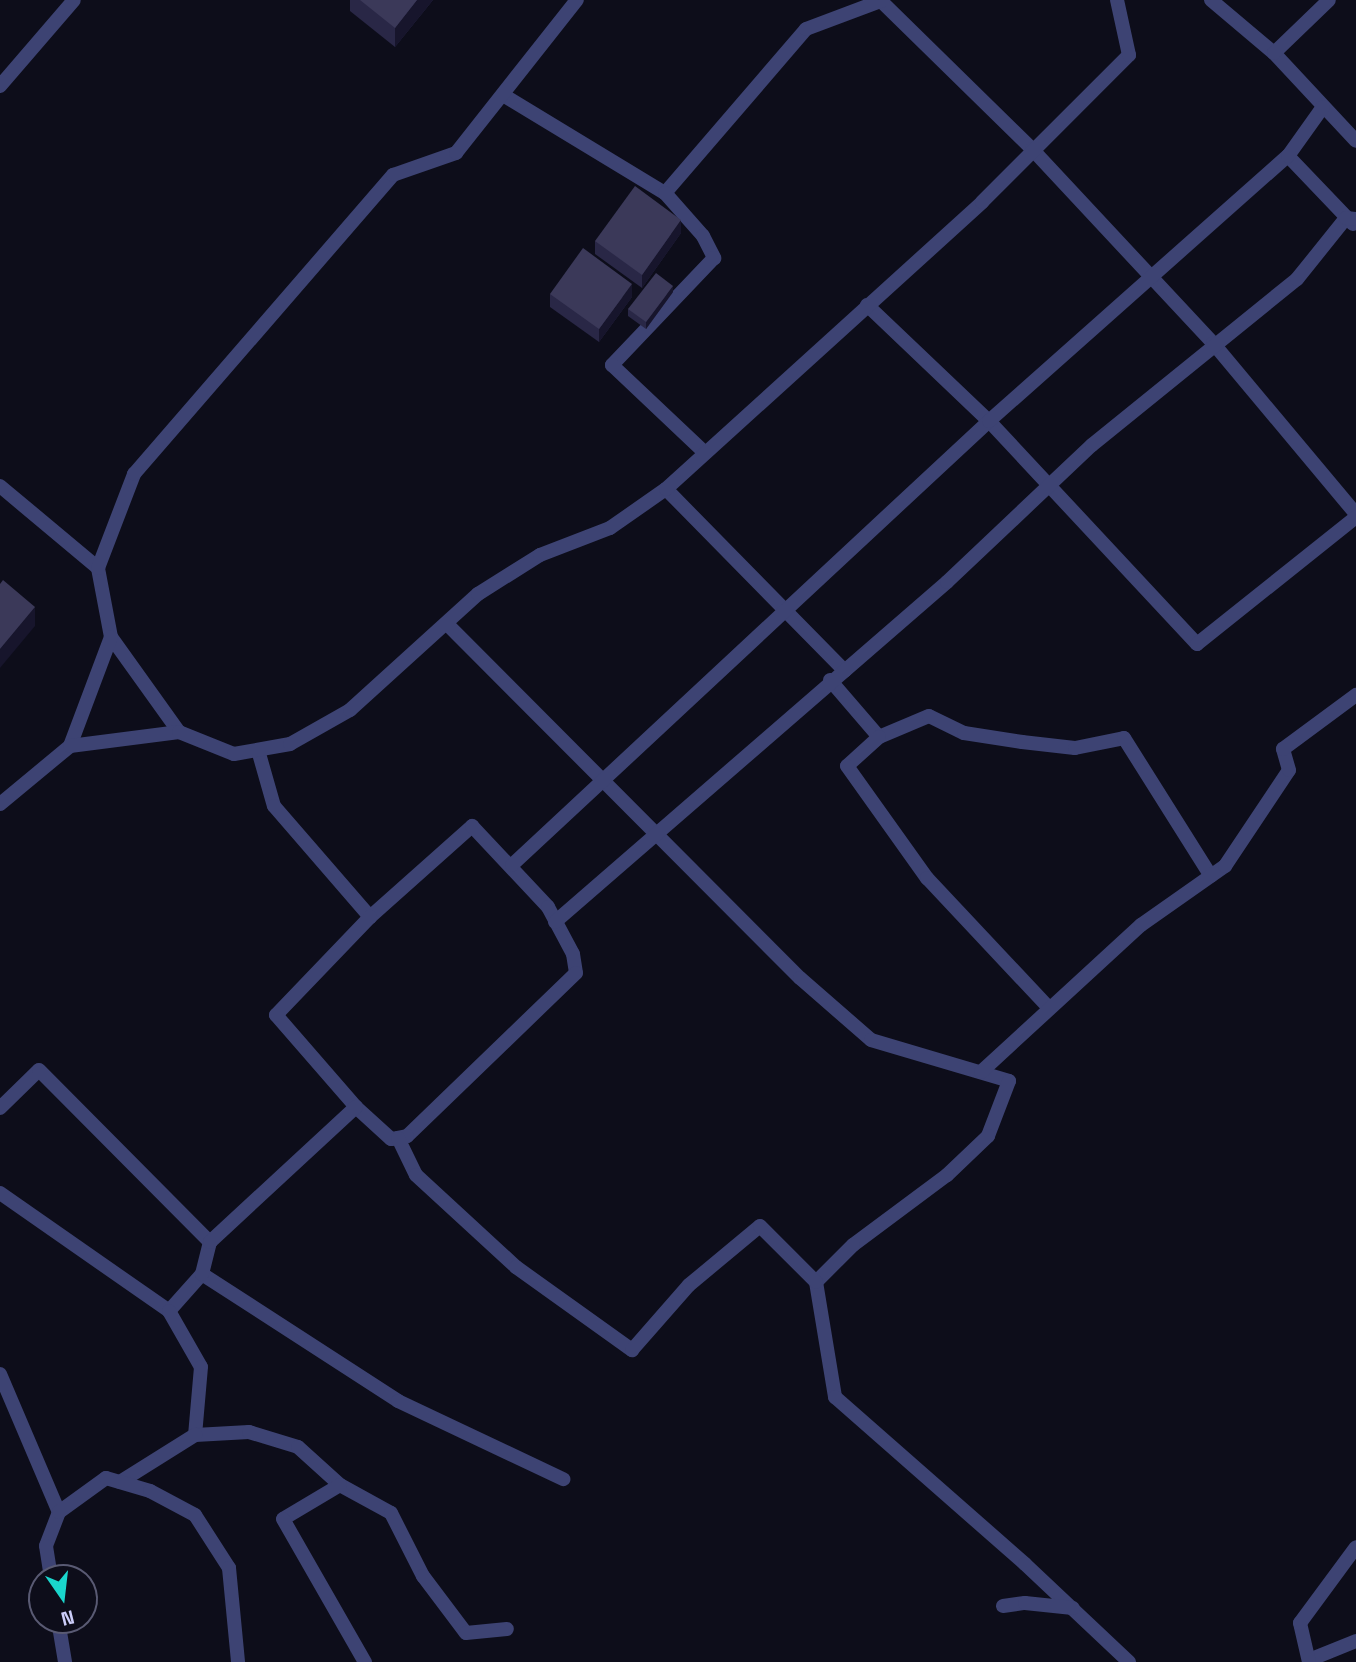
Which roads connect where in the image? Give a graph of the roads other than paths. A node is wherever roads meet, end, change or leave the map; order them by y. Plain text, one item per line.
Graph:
1 (74, 0) edge
2 (577, 0) edge
3 (1117, 0) edge
4 (1211, 0) edge
5 (1329, 0) edge
6 (882, 1) edge
7 (1274, 53) junction
8 (0, 86) edge
9 (503, 95) junction
10 (1323, 107) junction
11 (1356, 141) edge
12 (1032, 149) junction
13 (1288, 156) junction
14 (665, 193) junction
15 (1353, 221) edge
16 (1150, 276) junction
17 (867, 304) junction
18 (1213, 343) junction
19 (989, 421) junction
20 (705, 453) junction
21 (1050, 483) junction
22 (0, 486) edge
23 (666, 489) junction
24 (1356, 515) edge
25 (98, 568) junction
26 (786, 611) junction
27 (447, 624) junction
28 (111, 637) junction
29 (845, 671) junction
30 (830, 680) junction
31 (1356, 695) edge
32 (179, 732) junction
33 (879, 737) junction
34 (70, 746) junction
35 (258, 750) junction
36 (604, 781) junction
37 (0, 804) edge
38 (656, 834) junction
39 (512, 865) junction
40 (1211, 876) junction
41 (370, 917) junction
42 (555, 922) junction
43 (1049, 1009) junction
44 (981, 1072) junction
45 (356, 1107) junction
46 (0, 1108) edge
47 (398, 1138) junction
48 (0, 1193) edge
49 (209, 1242) junction
50 (202, 1274) junction
51 (816, 1282) junction
52 (169, 1311) junction
53 (0, 1374) edge
54 (195, 1434) junction
55 (562, 1479) dead end
56 (120, 1482) junction
57 (340, 1485) junction
58 (60, 1512) junction
59 (1356, 1547) edge
60 (49, 1564) edge
61 (1003, 1606) dead end
62 (1073, 1608) junction
63 (507, 1629) dead end
64 (60, 1634) edge
65 (1356, 1641) edge
66 (1309, 1661) edge
67 (65, 1662) edge
68 (238, 1662) edge
69 (365, 1662) edge
70 (1129, 1662) edge

1 - 8 street
2 - 9 street
3 - 12 street
4 - 7 street
5 - 7 street
6 - 12 street
6 - 14 street
7 - 10 street
9 - 14 street
9 - 25 street
10 - 11 street
10 - 13 street
12 - 16 street
12 - 17 street
13 - 15 street
13 - 16 street
14 - 20 street
15 - 18 street
16 - 18 street
16 - 19 street
17 - 19 street
17 - 20 street
18 - 21 street
18 - 24 street
19 - 21 street
19 - 26 street
20 - 23 street
21 - 24 street
21 - 29 street
22 - 25 street
23 - 26 street
23 - 27 street
25 - 28 street
26 - 29 street
26 - 36 street
27 - 35 street
27 - 36 street
28 - 32 street
28 - 34 street
29 - 30 street
30 - 33 street
30 - 38 street
31 - 40 street
32 - 34 street
32 - 35 street
33 - 40 street
33 - 43 street
34 - 37 street
35 - 41 street
36 - 38 street
36 - 39 street
38 - 42 street
38 - 44 street
39 - 41 street
39 - 42 street
40 - 43 street
41 - 45 street
42 - 47 street
43 - 44 street
44 - 51 street
45 - 47 street
45 - 49 street
46 - 49 street
47 - 51 street
48 - 52 street
49 - 50 street
50 - 52 street
50 - 55 street
51 - 62 street
52 - 54 street
53 - 58 street
54 - 56 street
54 - 57 street
56 - 58 street
56 - 68 street
57 - 63 street
57 - 69 street
58 - 60 street
59 - 66 street
61 - 62 street
62 - 70 street
64 - 67 street
65 - 66 street

